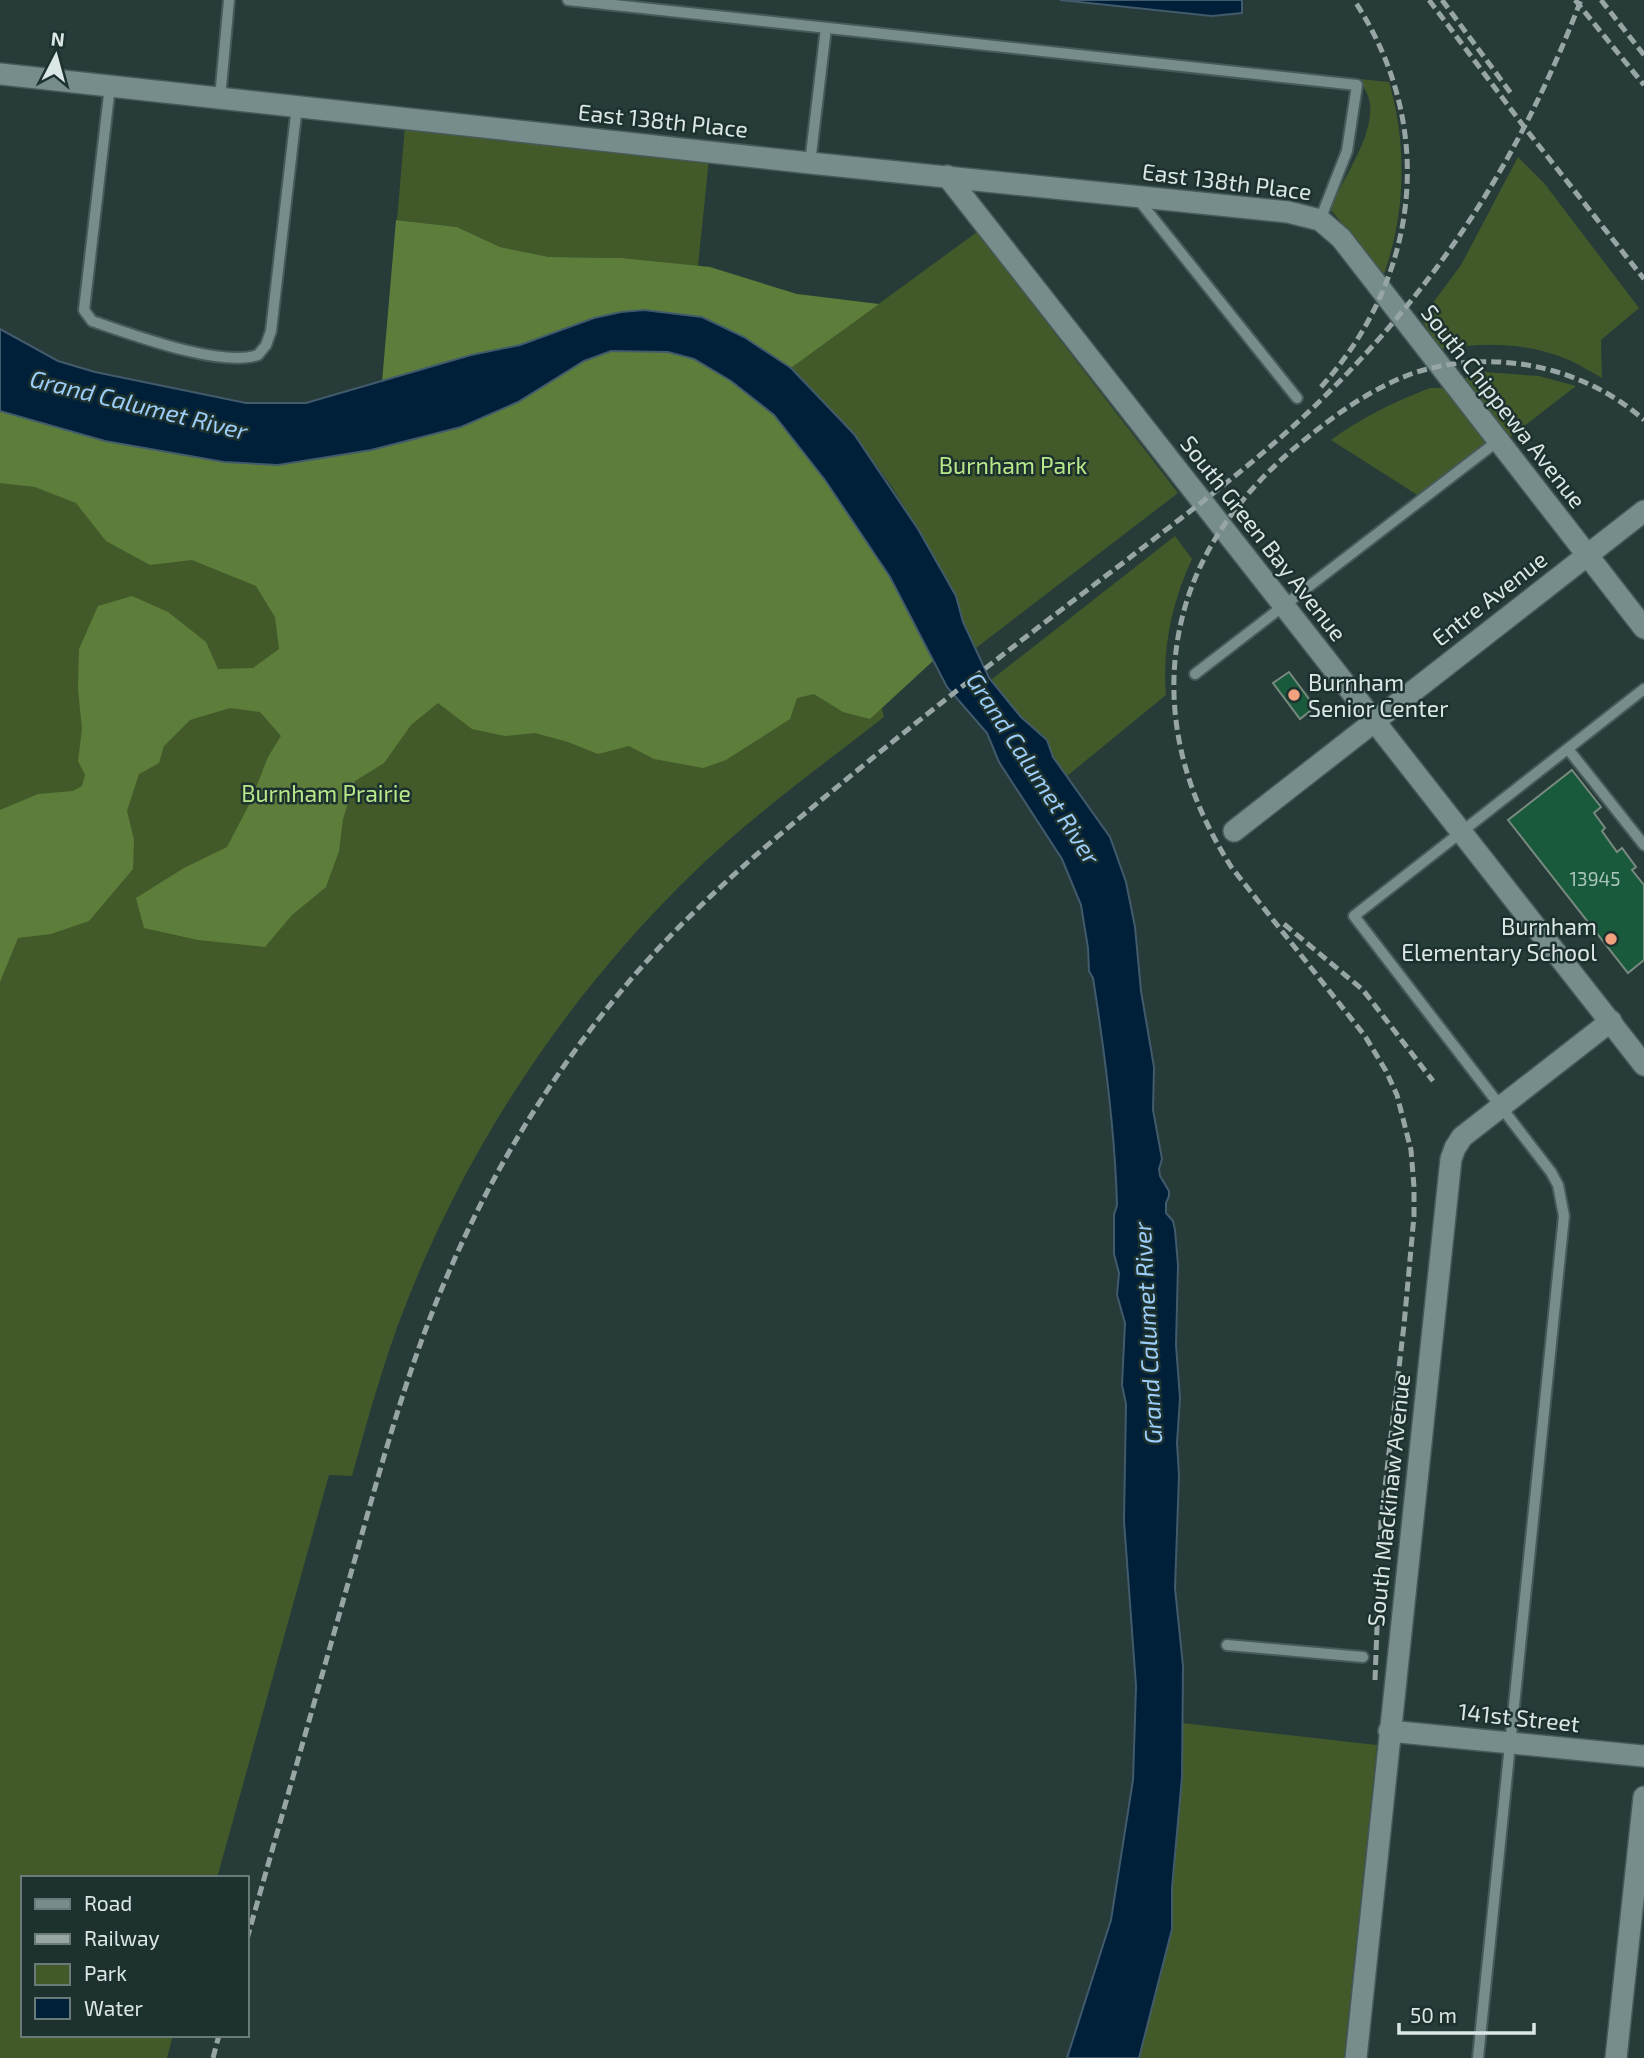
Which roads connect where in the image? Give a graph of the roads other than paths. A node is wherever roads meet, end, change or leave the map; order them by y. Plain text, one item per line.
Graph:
1 (229, 0) edge
2 (568, 0) edge
3 (826, 28) junction
4 (0, 74) edge
5 (110, 86) junction
6 (220, 98) junction
7 (297, 106) junction
8 (810, 163) junction
9 (947, 176) junction
10 (1135, 195) junction
11 (1320, 220) junction
12 (1297, 398) dead end
13 (1499, 440) junction
14 (1644, 511) edge
15 (1586, 555) junction
16 (1284, 605) junction
17 (1644, 628) edge
18 (1195, 674) dead end
19 (1644, 689) edge
20 (1375, 722) junction
21 (1568, 749) junction
22 (1234, 831) dead end
23 (1461, 832) junction
24 (1644, 845) edge
25 (1611, 1021) junction
26 (1644, 1065) edge
27 (1500, 1108) junction
28 (1227, 1645) dead end
29 (1363, 1657) dead end
30 (1389, 1731) junction
31 (1512, 1743) junction
32 (1644, 1756) edge
33 (1644, 1797) edge
34 (1356, 2058) edge
35 (1478, 2058) edge
36 (1616, 2058) edge

1 - 6 lane
2 - 3 lane
3 - 8 lane
3 - 11 lane
4 - 5 street, East 138th Place
5 - 6 street, East 138th Place
5 - 7 lane
6 - 7 street, East 138th Place
7 - 8 street, East 138th Place
8 - 9 street, East 138th Place
9 - 10 street, East 138th Place
9 - 16 street, South Green Bay Avenue
10 - 11 street, East 138th Place
10 - 12 lane
11 - 13 street, South Chippewa Avenue
13 - 15 street, South Chippewa Avenue
13 - 16 lane
14 - 15 street, Entre Avenue
15 - 17 street, South Chippewa Avenue
15 - 20 street, Entre Avenue
16 - 18 lane
16 - 20 street, South Green Bay Avenue
19 - 21 lane
20 - 22 street, Entre Avenue
20 - 23 street, South Green Bay Avenue
21 - 23 lane
21 - 24 lane
23 - 25 street, South Green Bay Avenue
23 - 27 lane
25 - 26 street, South Green Bay Avenue
25 - 27 street, South Mackinaw Avenue
27 - 30 street, South Mackinaw Avenue
27 - 31 lane
28 - 29 lane
30 - 31 street, 141st Street
30 - 34 street, South Mackinaw Avenue
31 - 32 street, 141st Street
31 - 35 lane
33 - 36 street

